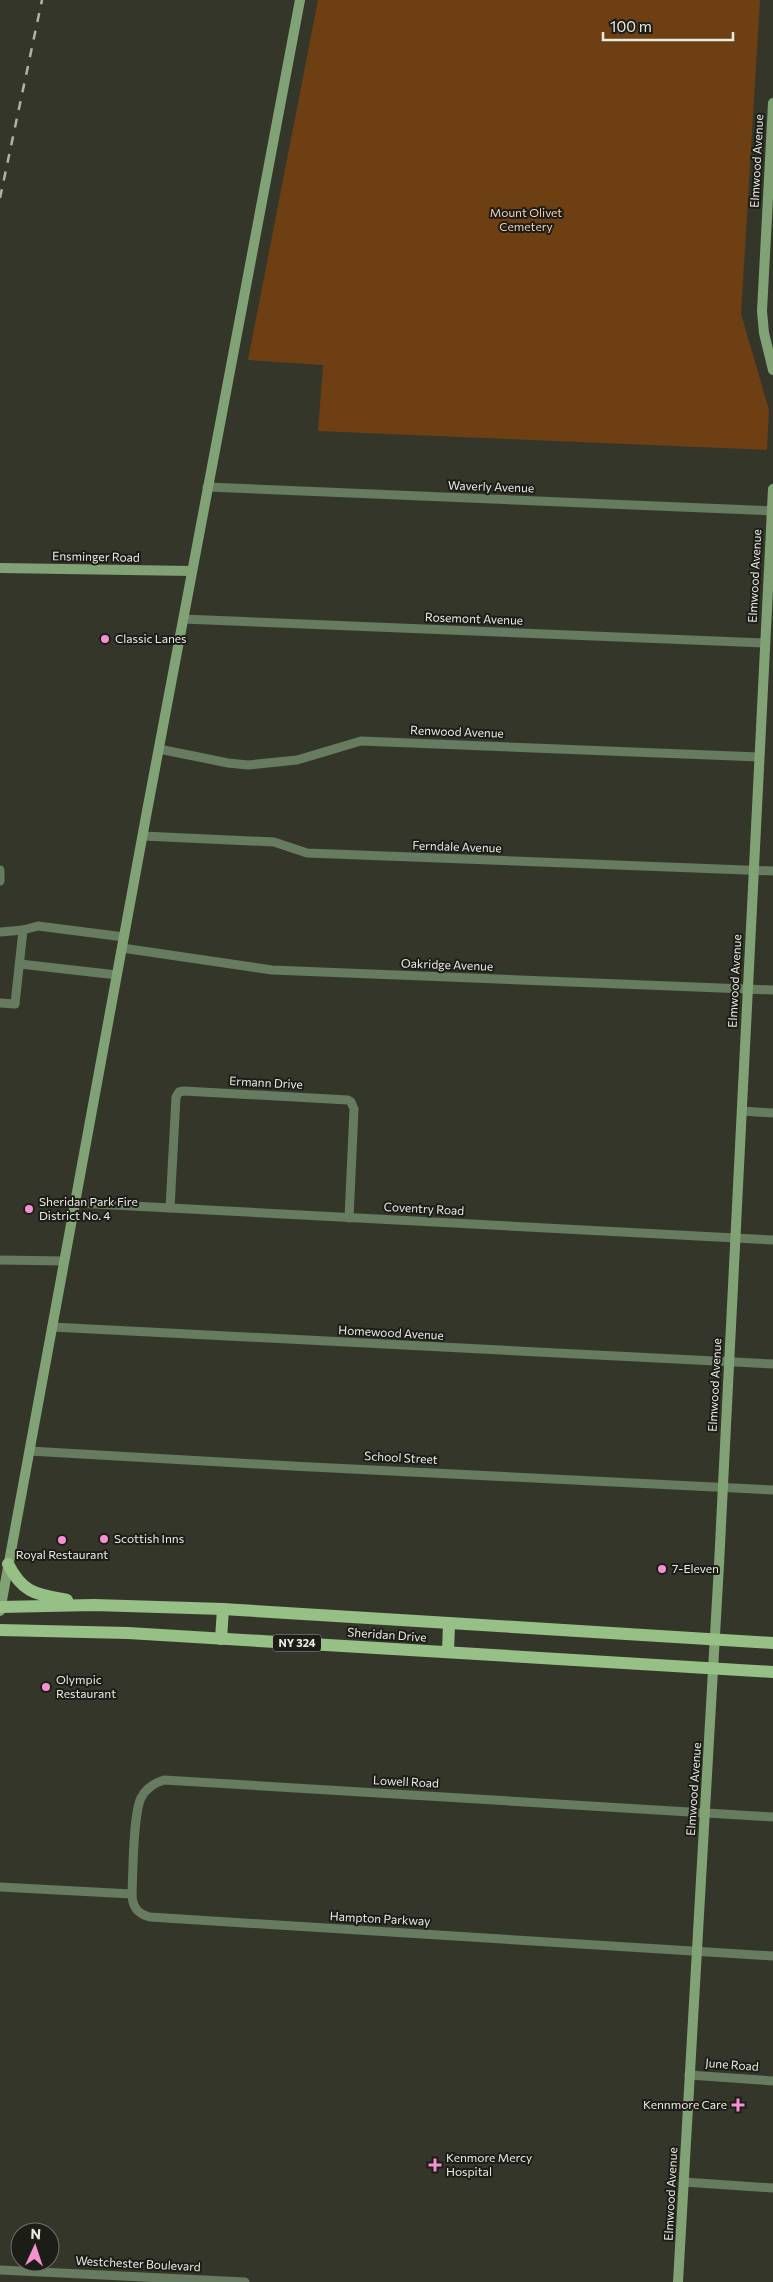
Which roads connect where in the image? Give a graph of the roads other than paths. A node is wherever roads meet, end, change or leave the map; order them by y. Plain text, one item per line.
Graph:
1 (300, 0) edge
2 (773, 103) edge
3 (773, 370) edge
4 (207, 487) junction
5 (773, 489) edge
6 (772, 511) edge
7 (0, 568) edge
8 (192, 571) junction
9 (183, 619) junction
10 (764, 643) junction
11 (159, 749) junction
12 (759, 757) junction
13 (143, 836) junction
14 (0, 870) edge
15 (754, 871) junction
16 (773, 871) edge
17 (0, 881) edge
18 (23, 930) junction
19 (0, 932) edge
20 (124, 937) junction
21 (122, 948) junction
22 (20, 964) junction
23 (117, 975) junction
24 (747, 989) junction
25 (773, 990) edge
26 (0, 1003) edge
27 (742, 1112) junction
28 (773, 1113) edge
29 (74, 1203) junction
30 (170, 1208) junction
31 (349, 1218) junction
32 (735, 1238) junction
33 (773, 1240) edge
34 (0, 1260) edge
35 (64, 1261) junction
36 (52, 1326) junction
37 (729, 1362) junction
38 (773, 1364) edge
39 (29, 1451) junction
40 (722, 1487) junction
41 (773, 1490) edge
42 (8, 1564) junction
43 (94, 1604) junction
44 (0, 1609) edge
45 (223, 1609) junction
46 (449, 1623) junction
47 (0, 1630) edge
48 (221, 1639) junction
49 (715, 1640) junction
50 (773, 1643) edge
51 (448, 1652) junction
52 (714, 1668) junction
53 (773, 1672) edge
54 (705, 1812) junction
55 (773, 1817) edge
56 (0, 1886) edge
57 (132, 1894) junction
58 (697, 1951) junction
59 (773, 1956) edge
60 (689, 2075) junction
61 (773, 2080) edge
62 (684, 2182) junction
63 (773, 2188) edge
64 (0, 2270) edge
65 (244, 2282) edge
66 (678, 2282) edge

1 - 4 street
2 - 3 street, Elmwood Avenue
4 - 6 street, Waverly Avenue
4 - 8 street
5 - 6 street, Elmwood Avenue
6 - 10 street, Elmwood Avenue
7 - 8 street, Ensminger Road
8 - 9 street
9 - 10 street, Rosemont Avenue
9 - 11 street
10 - 12 street, Elmwood Avenue
11 - 12 street, Renwood Avenue
11 - 13 street
12 - 15 street, Elmwood Avenue
13 - 15 street, Ferndale Avenue
13 - 20 street
14 - 17 street
15 - 16 street, Ferndale Avenue
15 - 24 street, Elmwood Avenue
18 - 19 street
18 - 20 street
18 - 22 street
20 - 21 street
21 - 23 street
21 - 24 street, Oakridge Avenue
22 - 23 street
22 - 26 street
23 - 29 street
24 - 25 street, Oakridge Avenue
24 - 27 street, Elmwood Avenue
27 - 28 street
27 - 32 street, Elmwood Avenue
29 - 30 street, Coventry Road
29 - 35 street
30 - 31 street, Coventry Road
30 - 31 street, Ermann Drive
31 - 32 street, Coventry Road
32 - 33 street, Coventry Road
32 - 37 street, Elmwood Avenue
34 - 35 street
35 - 36 street
36 - 37 street, Homewood Avenue
36 - 39 street
37 - 38 street, Homewood Avenue
37 - 40 street, Elmwood Avenue
39 - 40 street, School Street
39 - 42 street
40 - 41 street, School Street
40 - 49 street, Elmwood Avenue
42 - 43 main road
42 - 44 street
43 - 44 main road, Sheridan Drive
43 - 45 main road, Sheridan Drive
45 - 46 main road, Sheridan Drive
45 - 48 main road
46 - 49 main road, Sheridan Drive
46 - 51 main road
47 - 48 main road, Sheridan Drive / NY 324
48 - 51 main road, Sheridan Drive / NY 324
49 - 50 main road, Sheridan Drive
49 - 52 street, Elmwood Avenue
51 - 52 main road, Sheridan Drive / NY 324
52 - 53 main road, Sheridan Drive / NY 324
52 - 54 street, Elmwood Avenue
54 - 55 street, Lowell Road
54 - 57 street, Lowell Road
54 - 58 street, Elmwood Avenue
56 - 57 street
57 - 58 street, Hampton Parkway
58 - 59 street, Hampton Parkway
58 - 60 street, Elmwood Avenue
60 - 61 street, June Road
60 - 62 street, Elmwood Avenue
62 - 63 street
62 - 66 street, Elmwood Avenue
64 - 65 street, Westchester Boulevard

